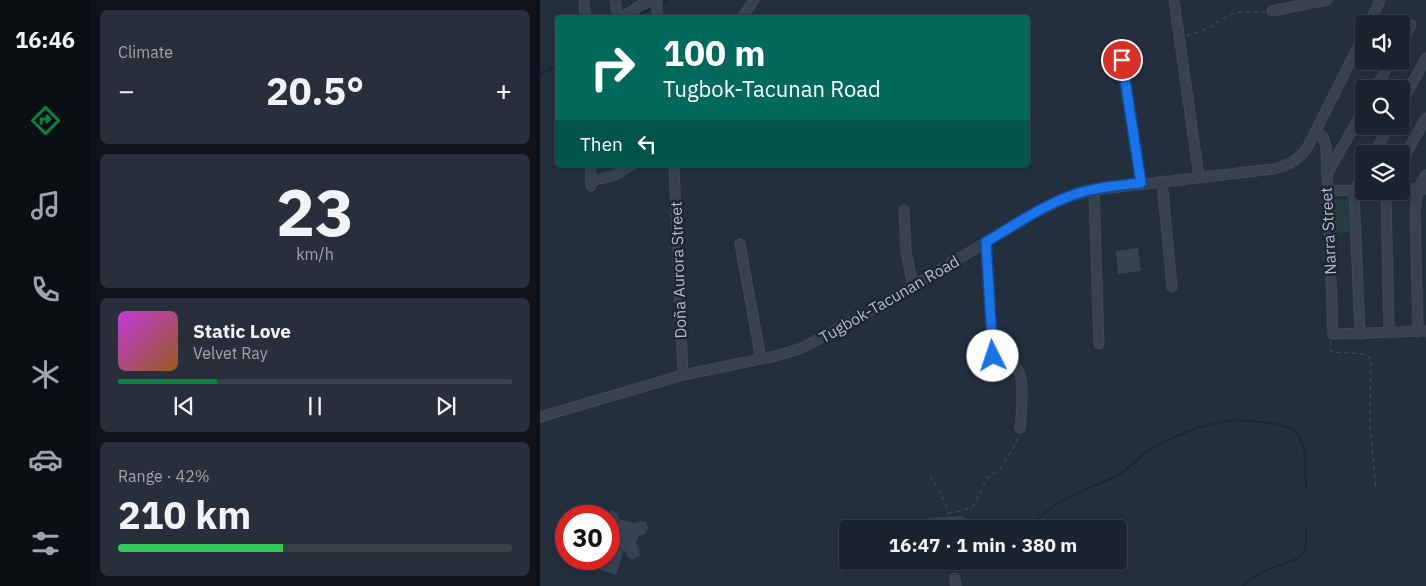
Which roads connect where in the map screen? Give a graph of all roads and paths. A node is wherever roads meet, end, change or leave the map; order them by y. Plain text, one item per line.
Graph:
1 (584, 0) edge
2 (615, 0) edge
3 (657, 0) edge
4 (754, 0) edge
5 (1174, 0) edge
6 (1327, 0) edge
7 (1380, 0) edge
8 (1272, 11) joint
9 (585, 15) edge
10 (618, 15) edge
11 (624, 15) edge
12 (657, 15) edge
13 (744, 15) edge
14 (1373, 15) edge
15 (1179, 38) junction
16 (1119, 44) dead end
17 (1355, 53) edge
18 (1426, 58) edge
19 (1410, 87) edge
20 (1426, 118) edge
21 (1355, 125) edge
22 (1316, 132) junction
23 (1410, 146) edge
24 (591, 167) edge
25 (674, 167) edge
26 (621, 169) edge
27 (1326, 175) junction
28 (1426, 175) edge
29 (1199, 177) junction
30 (1162, 181) junction
31 (1141, 183) junction
32 (1422, 189) edge
33 (1094, 190) junction
34 (1327, 191) junction
35 (1354, 191) joint
36 (1386, 200) edge
37 (904, 210) dead end
38 (986, 242) junction
39 (740, 244) dead end
40 (913, 286) junction
41 (1172, 287) dead end
42 (1389, 332) junction
43 (1422, 332) edge
44 (1333, 334) junction
45 (1360, 334) junction
46 (1099, 344) dead end
47 (761, 359) junction
48 (683, 375) junction
49 (540, 417) edge
50 (1020, 428) joint
51 (930, 476) dead end
52 (1376, 490) dead end
53 (949, 513) junction
54 (949, 520) edge

1 - 9 street
2 - 10 street
3 - 11 street
3 - 12 street
4 - 13 street
5 - 15 street
6 - 8 street
7 - 14 street
8 - 15 path
15 - 29 street
16 - 31 street
17 - 22 street, Tugbok-Tacunan Road
18 - 19 street
20 - 23 street
21 - 27 street
22 - 27 street, Narra Street
22 - 29 street, Tugbok-Tacunan Road
24 - 26 street
25 - 48 street, Doña Aurora Street
27 - 34 street, Narra Street
28 - 32 street
29 - 30 street, Tugbok-Tacunan Road
30 - 31 street, Tugbok-Tacunan Road
30 - 41 street
31 - 33 street, Tugbok-Tacunan Road
32 - 43 street
33 - 38 street, Tugbok-Tacunan Road
33 - 46 street
34 - 35 street
34 - 44 street, Narra Street
35 - 45 street
36 - 42 street
37 - 40 street
38 - 40 street, Tugbok-Tacunan Road
38 - 50 street
39 - 47 street
40 - 47 street, Tugbok-Tacunan Road
42 - 43 street
42 - 45 street
44 - 45 street
44 - 52 path
47 - 48 street, Tugbok-Tacunan Road
48 - 49 street, Tugbok-Tacunan Road
50 - 53 path
51 - 53 path
53 - 54 path

